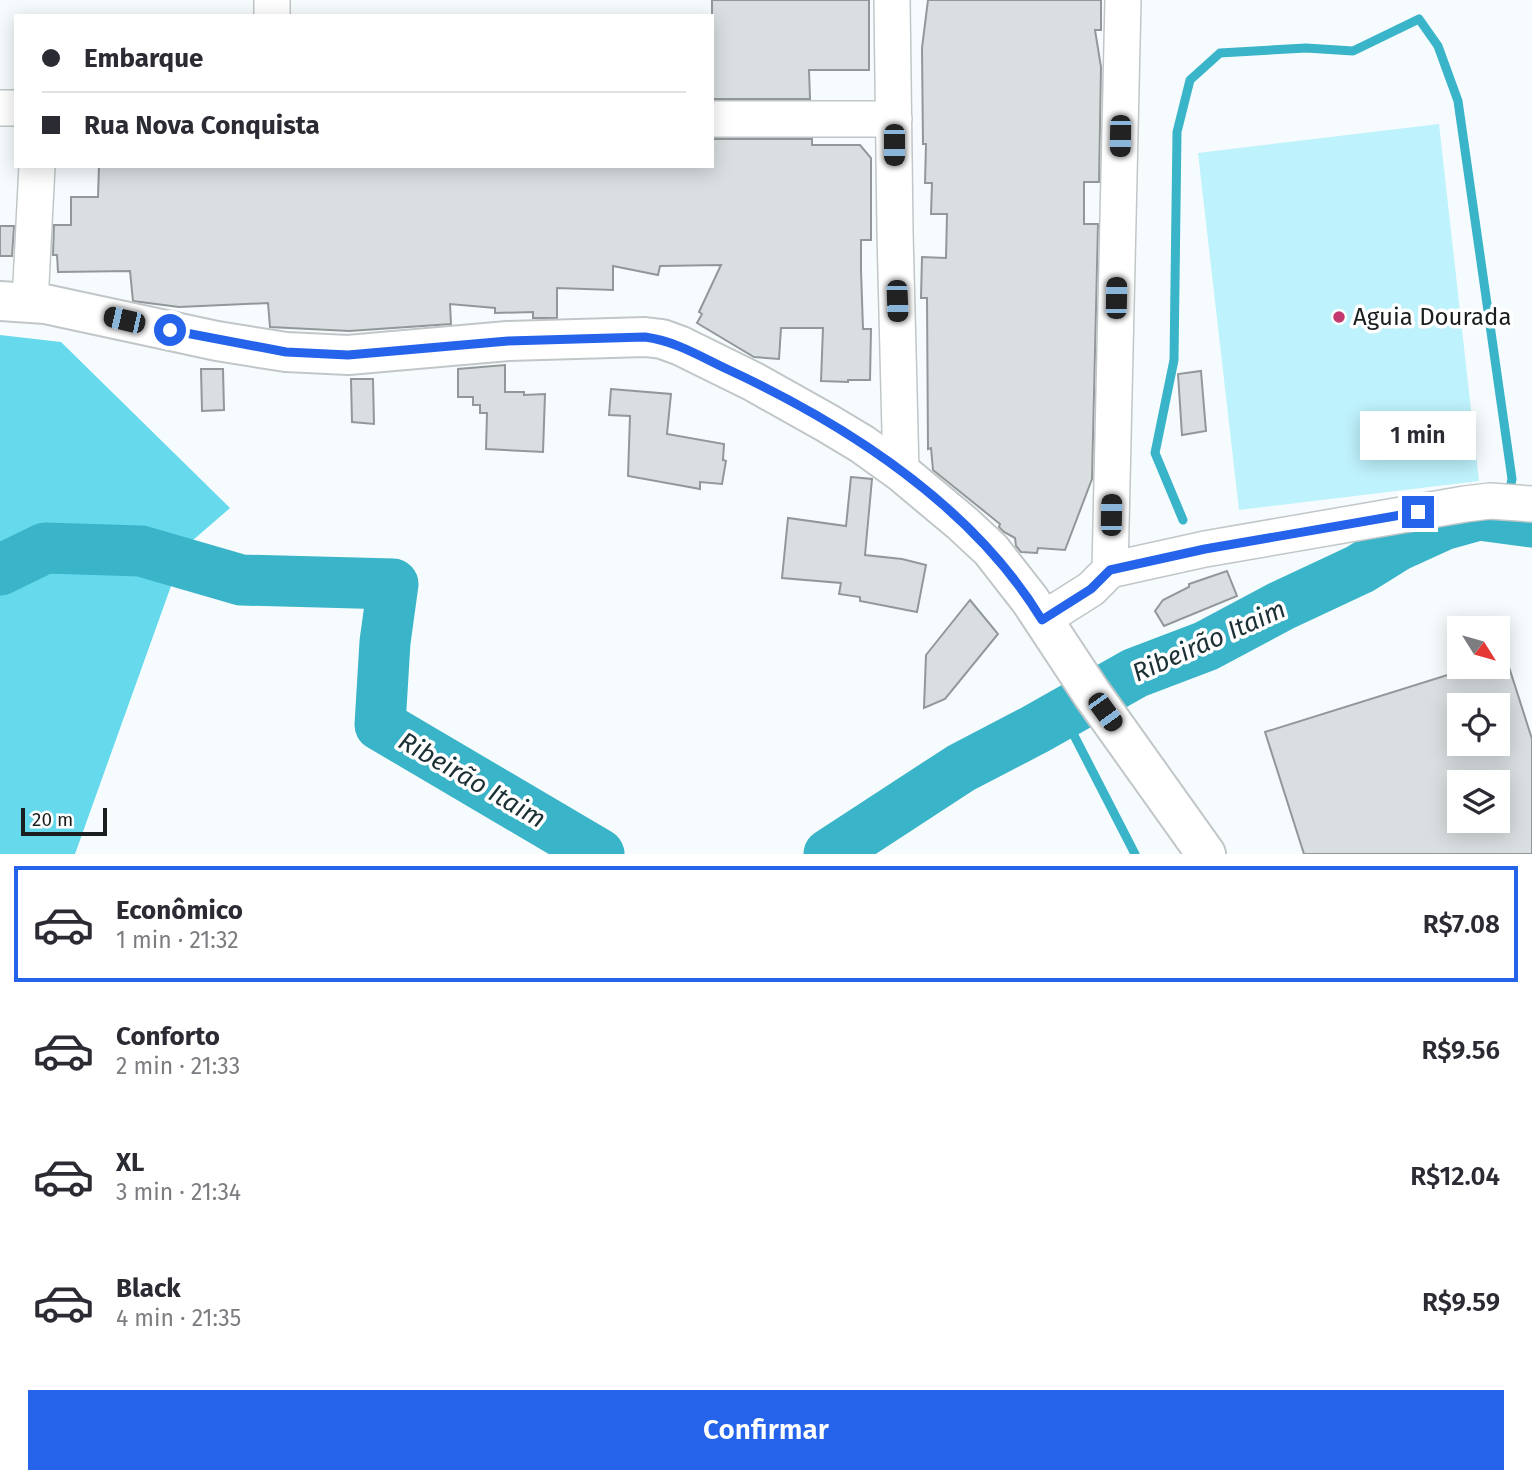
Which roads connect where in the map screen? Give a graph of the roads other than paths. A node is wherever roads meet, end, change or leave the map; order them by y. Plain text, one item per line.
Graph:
1 (892, 0) edge
2 (1123, 0) edge
3 (714, 119) edge
4 (894, 119) junction
5 (37, 168) edge
6 (15, 302) edge
7 (901, 472) junction
8 (1532, 504) edge
9 (1110, 570) junction
10 (1042, 620) junction
11 (1206, 854) edge

1 - 4 street
2 - 9 street
3 - 4 street
4 - 7 street
5 - 6 street
6 - 7 main road
7 - 10 main road
8 - 9 street
9 - 10 street
10 - 11 main road

